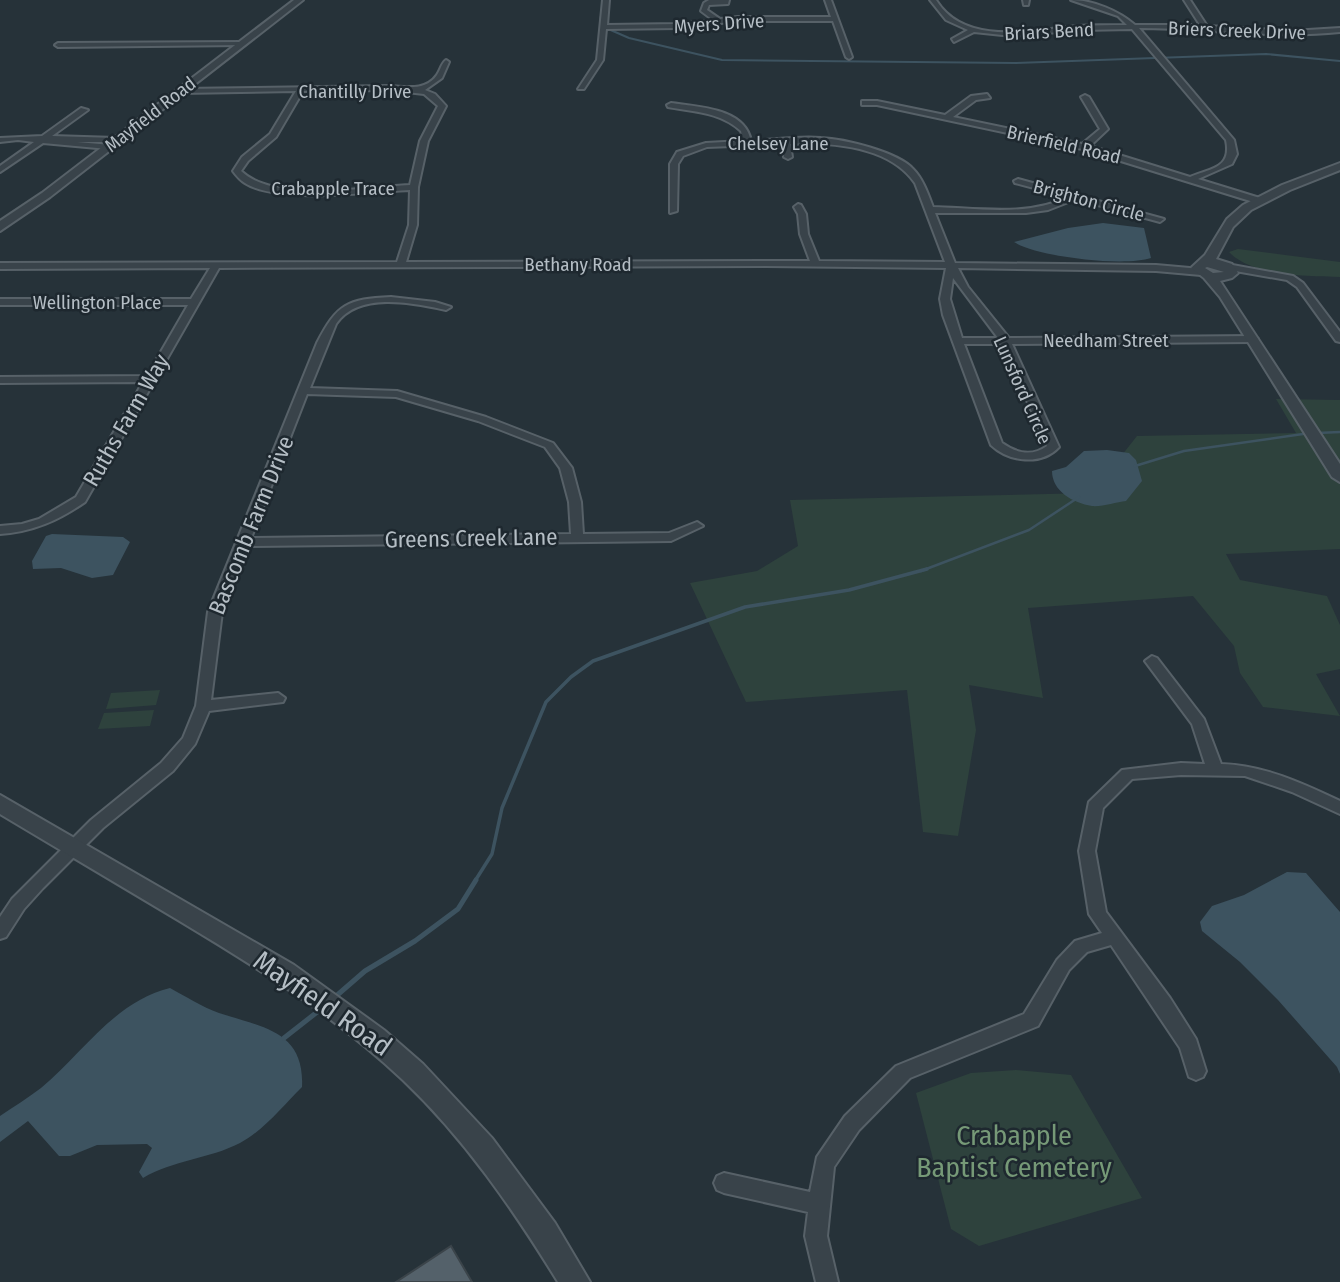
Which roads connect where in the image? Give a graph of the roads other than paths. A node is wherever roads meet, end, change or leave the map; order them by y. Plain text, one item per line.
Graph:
1 (299, 0) edge
2 (606, 0) edge
3 (726, 0) edge
4 (828, 0) edge
5 (933, 0) edge
6 (1074, 0) edge
7 (1187, 0) edge
8 (710, 2) edge
9 (834, 19) junction
10 (717, 20) junction
11 (604, 27) junction
12 (1205, 27) junction
13 (1135, 28) junction
14 (973, 30) junction
15 (1340, 30) edge
16 (954, 40) dead end
17 (242, 44) junction
18 (58, 45) dead end
19 (849, 57) dead end
20 (446, 62) dead end
21 (581, 87) dead end
22 (180, 91) junction
23 (300, 91) junction
24 (419, 91) junction
25 (986, 96) dead end
26 (1085, 97) dead end
27 (864, 103) dead end
28 (671, 105) dead end
29 (84, 110) dead end
30 (946, 118) junction
31 (0, 139) edge
32 (42, 140) junction
33 (786, 140) junction
34 (747, 141) junction
35 (112, 144) junction
36 (1084, 148) junction
37 (788, 157) dead end
38 (1340, 166) edge
39 (0, 170) edge
40 (1192, 178) junction
41 (1018, 181) dead end
42 (414, 187) junction
43 (1076, 196) junction
44 (1260, 201) junction
45 (798, 207) dead end
46 (930, 210) junction
47 (673, 211) dead end
48 (1160, 219) dead end
49 (0, 227) edge
50 (1217, 248) junction
51 (401, 264) junction
52 (816, 264) junction
53 (216, 265) junction
54 (951, 265) junction
55 (0, 266) edge
56 (1204, 268) junction
57 (1227, 270) junction
58 (1225, 295) junction
59 (0, 302) edge
60 (193, 302) junction
61 (446, 307) dead end
62 (1324, 317) junction
63 (1340, 317) edge
64 (1253, 339) junction
65 (1340, 339) edge
66 (959, 341) junction
67 (1006, 341) junction
68 (150, 379) junction
69 (0, 380) edge
70 (305, 391) junction
71 (1340, 477) edge
72 (697, 526) dead end
73 (0, 530) edge
74 (577, 537) junction
75 (244, 542) junction
76 (1152, 661) dead end
77 (278, 698) dead end
78 (204, 706) junction
79 (1215, 769) junction
80 (0, 803) edge
81 (1340, 808) edge
82 (77, 846) junction
83 (0, 932) edge
84 (1114, 937) junction
85 (1196, 1071) dead end
86 (724, 1183) dead end
87 (819, 1204) junction
88 (575, 1282) edge
89 (827, 1282) edge

1 - 17 street, Mayfield Road
2 - 11 street
3 - 8 street
4 - 9 street
5 - 14 street, Briars Bend
6 - 13 street, Briars Bend
7 - 12 street
8 - 10 street
9 - 10 street, Myers Drive
9 - 19 street
10 - 11 street, Myers Drive
11 - 21 street
12 - 13 street, Briers Creek Drive
12 - 15 street, Briers Creek Drive
13 - 14 street, Briars Bend
13 - 40 street, Briars Bend
14 - 16 street
17 - 18 street
17 - 22 street, Mayfield Road
20 - 24 street
22 - 23 street, Chantilly Drive
22 - 35 street, Mayfield Road
23 - 24 street, Chantilly Drive
23 - 42 street, Crabapple Trace
24 - 42 street, Chantilly Drive
25 - 30 street
26 - 36 street
27 - 30 street, Brierfield Road
28 - 34 street
29 - 32 street
30 - 36 street, Brierfield Road
31 - 32 street
32 - 35 street
32 - 39 street
33 - 34 street, Chelsey Lane
33 - 37 street
33 - 46 street, Chelsey Lane
34 - 47 street, Chelsey Lane
35 - 49 street, Mayfield Road
36 - 40 street, Brierfield Road
38 - 44 street
40 - 44 street, Brierfield Road
41 - 43 street, Brighton Circle
42 - 51 street, Chantilly Drive
43 - 46 street
43 - 48 street, Brighton Circle
44 - 50 street
45 - 52 street
46 - 54 street, Chelsey Lane
50 - 56 street
50 - 57 street
51 - 52 street, Bethany Road
51 - 53 street, Bethany Road
52 - 54 street, Bethany Road
53 - 55 street, Bethany Road
53 - 60 street, Ruths Farm Way
54 - 56 street, Bethany Road
54 - 66 street, Lunsford Circle
54 - 67 street, Lunsford Circle
56 - 57 street
56 - 58 street
57 - 58 street
57 - 62 street
58 - 64 street
59 - 60 street, Wellington Place
60 - 68 street, Ruths Farm Way
61 - 70 street, Bascomb Farm Drive
62 - 63 street
62 - 65 street
64 - 67 street, Needham Street
64 - 71 street
66 - 67 street, Needham Street
66 - 67 street, Lunsford Circle
68 - 69 street
68 - 73 street, Ruths Farm Way
70 - 74 street
70 - 75 street, Bascomb Farm Drive
72 - 74 street, Greens Creek Lane
74 - 75 street, Greens Creek Lane
75 - 78 street, Bascomb Farm Drive
76 - 79 street
77 - 78 street
78 - 82 street, Bascomb Farm Drive
79 - 81 street
79 - 84 street
80 - 82 street, Mayfield Road
82 - 83 street, Bascomb Farm Drive
82 - 88 street, Mayfield Road
84 - 85 street
84 - 87 street
86 - 87 street
87 - 89 street

